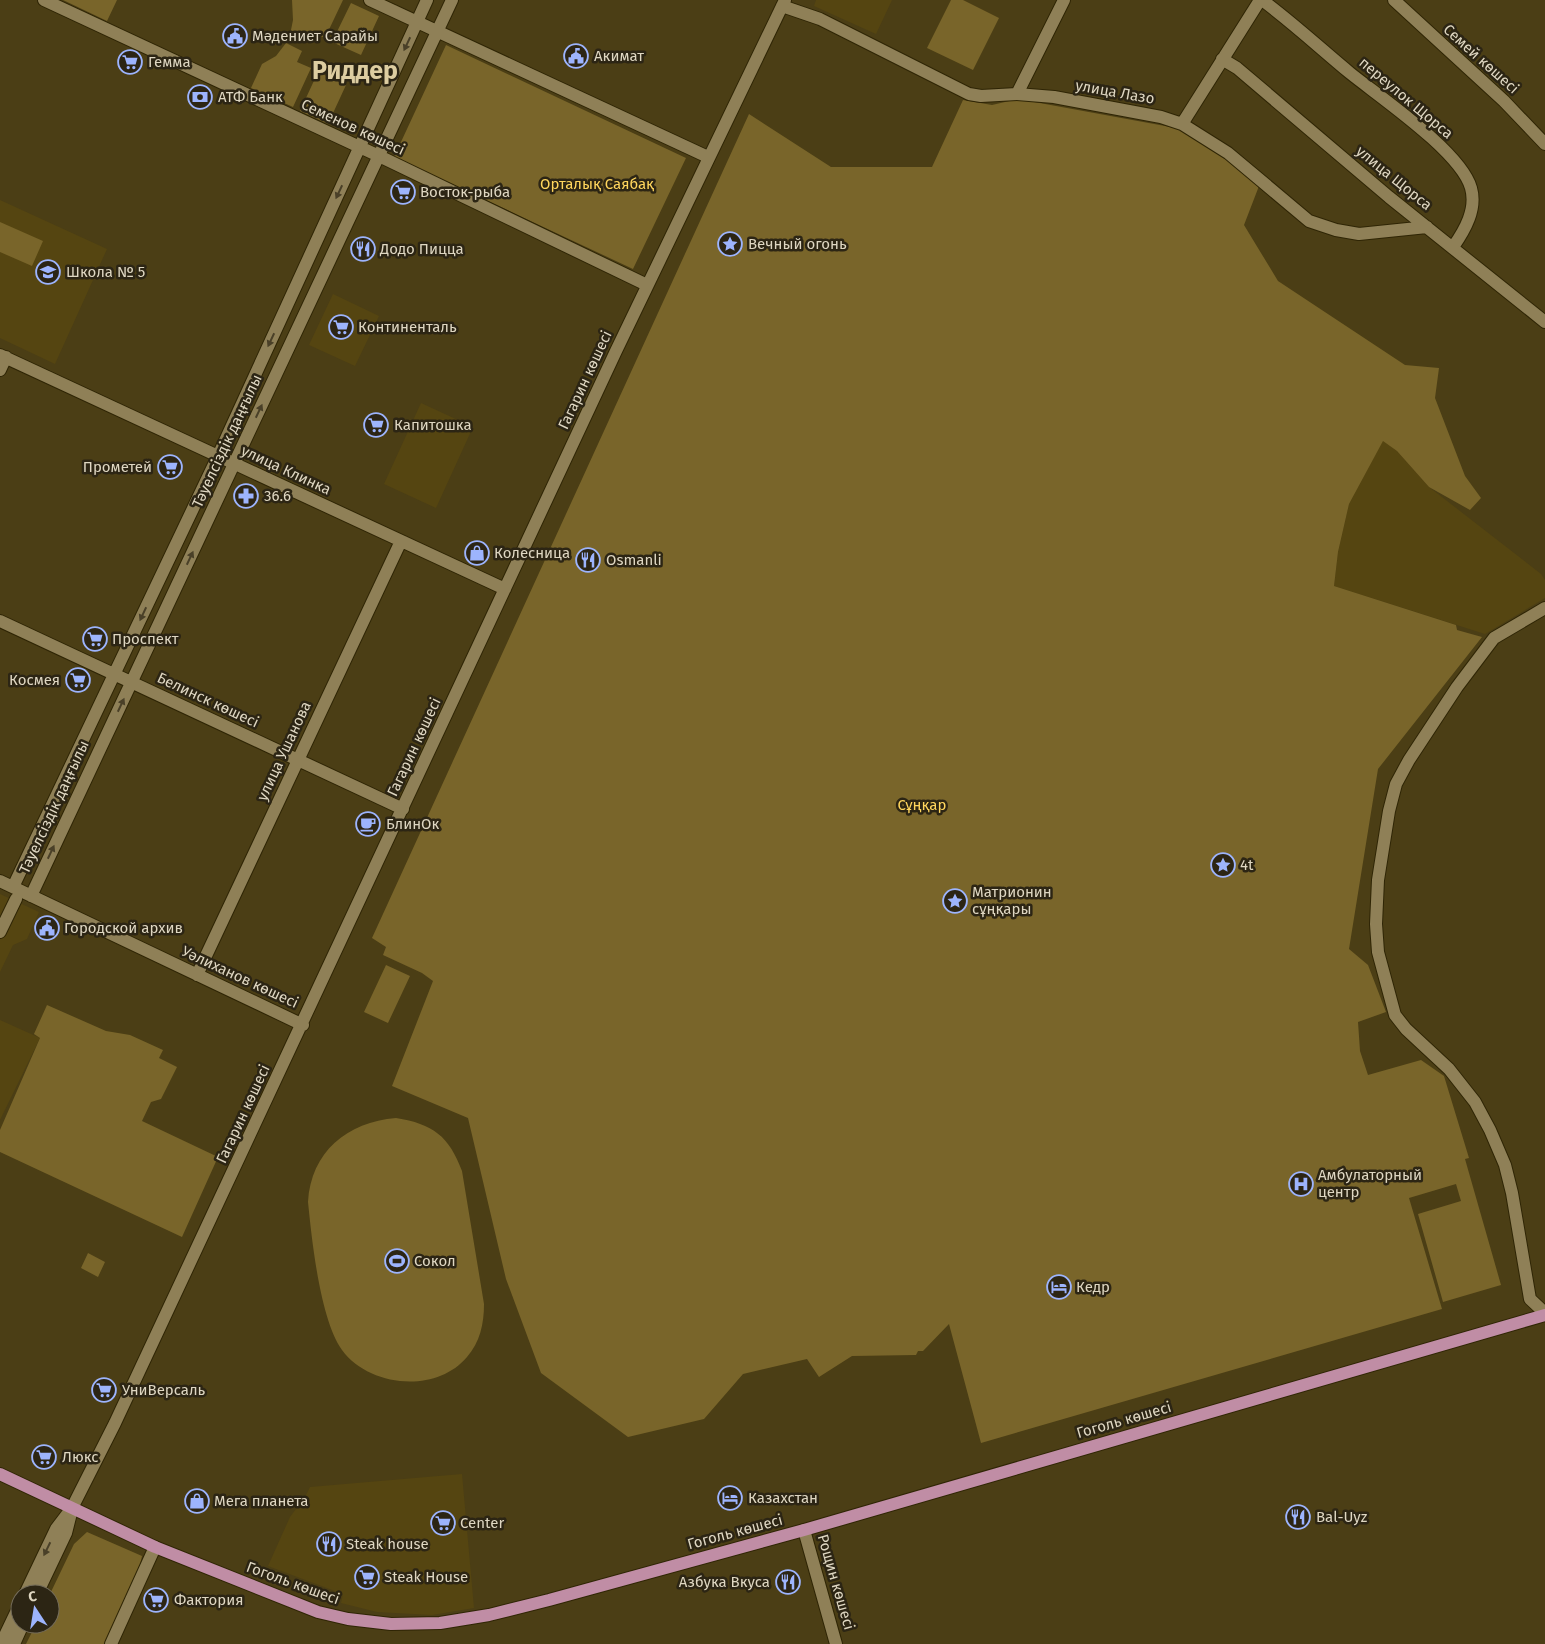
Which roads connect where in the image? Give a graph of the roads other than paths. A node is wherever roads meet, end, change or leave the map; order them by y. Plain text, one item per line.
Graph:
1 (44, 0) edge
2 (370, 0) edge
3 (427, 0) edge
4 (452, 0) edge
5 (1064, 0) edge
6 (1261, 0) edge
7 (1394, 0) edge
8 (783, 3) edge
9 (417, 22) junction
10 (438, 31) junction
11 (1222, 59) junction
12 (1017, 94) junction
13 (1182, 124) junction
14 (1545, 144) edge
15 (360, 147) junction
16 (379, 156) junction
17 (708, 157) junction
18 (1427, 227) junction
19 (1453, 247) junction
20 (647, 286) junction
21 (1545, 322) edge
22 (3, 356) edge
23 (0, 370) edge
24 (218, 456) junction
25 (234, 464) junction
26 (401, 541) junction
27 (505, 589) junction
28 (1545, 608) edge
29 (0, 620) edge
30 (115, 674) junction
31 (131, 682) junction
32 (298, 760) junction
33 (403, 809) junction
34 (0, 882) edge
35 (14, 893) junction
36 (31, 896) junction
37 (0, 932) edge
38 (197, 975) junction
39 (303, 1025) junction
40 (1545, 1314) edge
41 (0, 1474) edge
42 (72, 1508) junction
43 (804, 1530) junction
44 (155, 1547) junction
45 (30, 1584) edge
46 (42, 1584) edge
47 (10, 1625) edge
48 (1, 1644) edge
49 (111, 1644) edge
50 (836, 1644) edge

1 - 15 street, Семенов көшесі
2 - 9 street
3 - 9 street, Тәуелсіздік даңғылы
4 - 10 street, Тәуелсіздік даңғылы
5 - 12 street
6 - 11 street
6 - 19 street, переулок Щорса
7 - 14 street, Семей көшесі
8 - 12 street, улица Лазо
8 - 17 street, Гагарин көшесі
9 - 10 street
9 -> 15 street, Тәуелсіздік даңғылы
10 - 16 street, Тәуелсіздік даңғылы
10 - 17 street
11 - 13 street
11 - 18 street, улица Щорса
12 - 13 street, улица Лазо
13 - 18 street, улица Лазо
15 - 16 street, Семенов көшесі
15 -> 24 street, Тәуелсіздік даңғылы
16 - 20 street, Семенов көшесі
25 -> 16 street, Тәуелсіздік даңғылы
17 - 20 street, Гагарин көшесі
18 - 19 street, улица Щорса
19 - 21 street, улица Щорса
20 - 27 street, Гагарин көшесі
22 - 23 street
22 - 24 street, улица Клинка
24 - 25 street, улица Клинка
24 -> 30 street, Тәуелсіздік даңғылы
25 - 26 street, улица Клинка
31 -> 25 street, Тәуелсіздік даңғылы
26 - 27 street, улица Клинка
26 - 32 street, улица Ушанова
27 - 33 street, Гагарин көшесі
28 - 40 street
29 - 30 street, Белинск көшесі
30 - 31 street, Белинск көшесі
30 - 35 street, Тәуелсіздік даңғылы
31 - 32 street, Белинск көшесі
36 -> 31 street, Тәуелсіздік даңғылы
32 - 33 street, Белинск көшесі
32 - 38 street, улица Ушанова
33 - 39 street, Гагарин көшесі
34 - 35 street, Уәлиханов көшесі
35 - 36 street, Уәлиханов көшесі
35 - 37 street, Тәуелсіздік даңғылы
36 - 38 street, Уәлиханов көшесі
38 - 39 street, Уәлиханов көшесі
39 - 42 street, Гагарин көшесі
40 - 43 main road, Гоголь көшесі
41 - 42 main road, Гоголь көшесі
42 - 44 main road, Гоголь көшесі
42 -> 45 street, Гагарин көшесі
42 - 46 street, Гагарин көшесі
43 - 44 main road, Гоголь көшесі
43 - 50 street, Рощин көшесі
44 - 49 street
47 - 48 street

